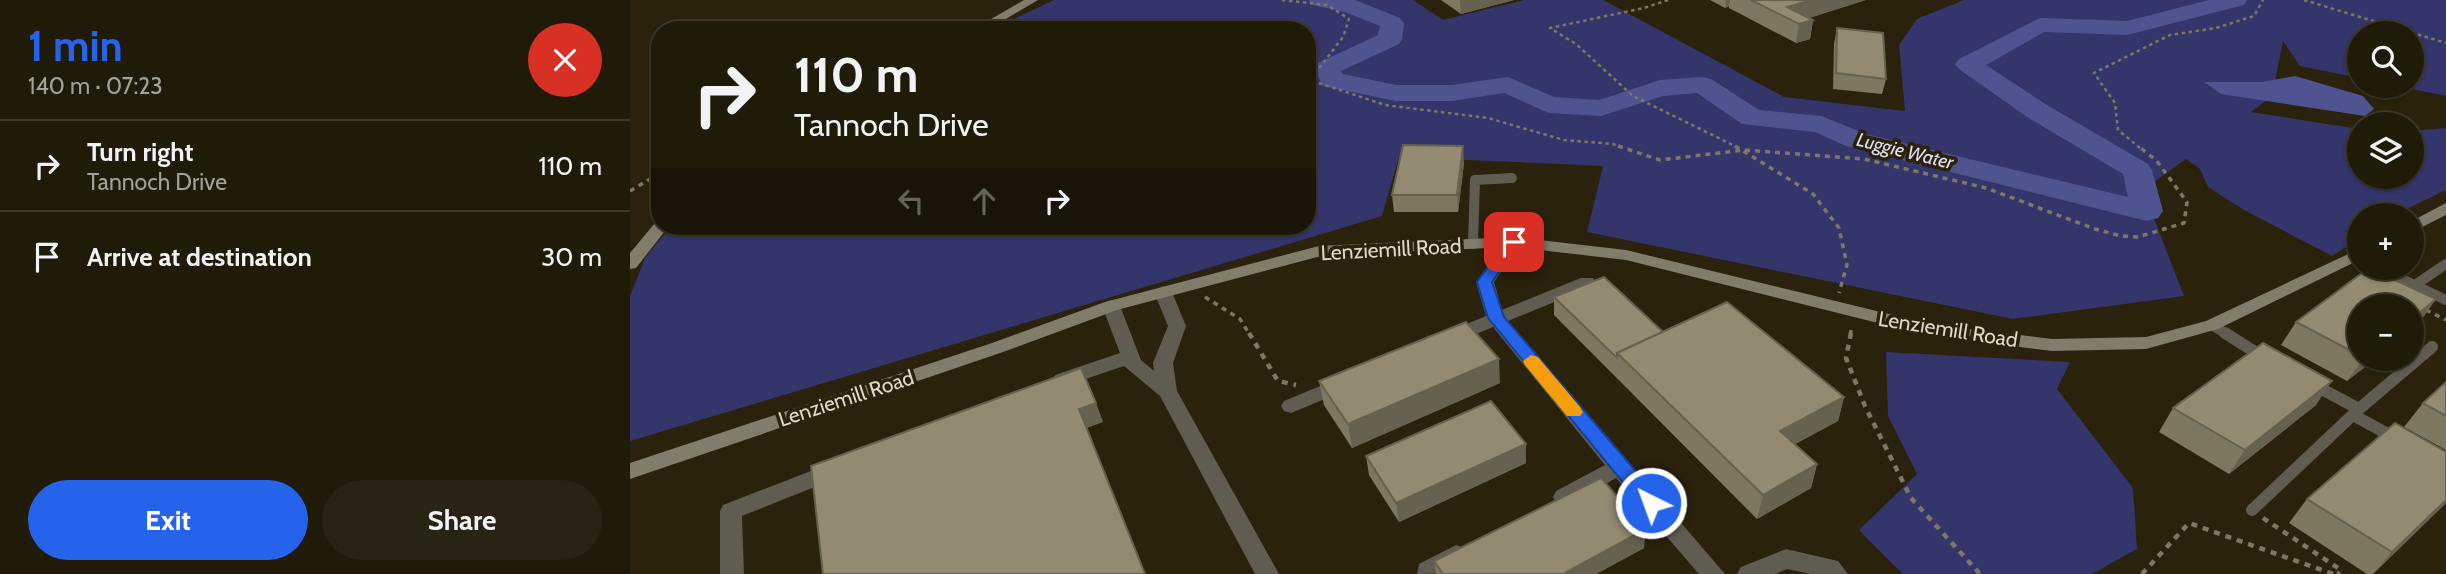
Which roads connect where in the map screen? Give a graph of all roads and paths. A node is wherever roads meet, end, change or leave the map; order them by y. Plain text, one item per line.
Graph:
1 (1032, 0) edge
2 (1282, 0) edge
3 (1668, 0) edge
4 (2263, 0) edge
5 (2304, 0) edge
6 (2311, 0) edge
7 (2318, 5) junction
8 (994, 21) edge
9 (2446, 43) edge
10 (1316, 68) edge
11 (1316, 82) edge
12 (1744, 150) junction
13 (1768, 152) junction
14 (1762, 160) junction
15 (651, 178) edge
16 (1512, 178) dead end
17 (630, 191) edge
18 (2446, 208) edge
19 (2424, 220) edge
20 (654, 235) edge
21 (1514, 242) junction
22 (1473, 244) junction
23 (2347, 261) edge
24 (630, 264) edge
25 (2446, 264) edge
26 (2404, 280) edge
27 (1587, 282) edge
28 (2415, 285) junction
29 (1187, 286) junction
30 (1163, 292) junction
31 (2446, 300) edge
32 (1111, 306) junction
33 (1835, 308) junction
34 (2424, 309) edge
35 (1854, 313) junction
36 (1496, 318) junction
37 (2446, 320) edge
38 (2211, 325) junction
39 (1435, 344) edge
40 (2432, 347) dead end
41 (1132, 356) junction
42 (2275, 363) edge
43 (1362, 376) edge
44 (2299, 376) edge
45 (1048, 385) edge
46 (1166, 389) junction
47 (1325, 391) junction
48 (1291, 406) dead end
49 (2356, 412) junction
50 (2411, 447) edge
51 (858, 460) edge
52 (1619, 467) junction
53 (632, 469) edge
54 (1547, 506) edge
55 (2252, 510) joint
56 (1475, 545) edge
57 (1427, 571) dead end
58 (732, 574) edge
59 (1267, 574) edge
60 (1713, 574) edge
61 (1749, 574) edge
62 (1836, 574) edge
63 (1980, 574) edge
64 (2142, 574) edge
65 (2335, 574) edge

1 - 8 main road
2 - 10 path
3 - 12 path
4 - 13 path
5 - 7 path
6 - 7 path
7 - 9 path
11 - 12 path
12 - 13 path
12 - 14 path
13 - 14 path
14 - 33 path
15 - 17 path
16 - 22 lane
18 - 19 main road
20 - 24 main road
21 - 22 main road, Lenziemill Road
21 - 33 main road, Lenziemill Road
21 - 36 street
22 - 29 main road, Lenziemill Road
23 - 38 main road, Lenziemill Road
25 - 28 lane
26 - 28 lane
27 - 36 street
28 - 31 lane
29 - 30 main road, Lenziemill Road
29 - 47 path
30 - 32 main road, Lenziemill Road
30 - 46 street
32 - 41 street
32 - 53 main road, Lenziemill Road
33 - 35 main road, Lenziemill Road
34 - 37 path
35 - 38 main road, Lenziemill Road
35 - 63 path
36 - 39 street
36 - 52 street
38 - 42 lane
40 - 49 lane
41 - 45 street
41 - 46 street
43 - 47 street
44 - 49 lane
46 - 59 street
47 - 48 street
49 - 50 lane
49 - 55 lane
51 - 58 street
52 - 54 street
52 - 60 street
55 - 65 path
56 - 57 street
61 - 62 street
64 - 65 path

